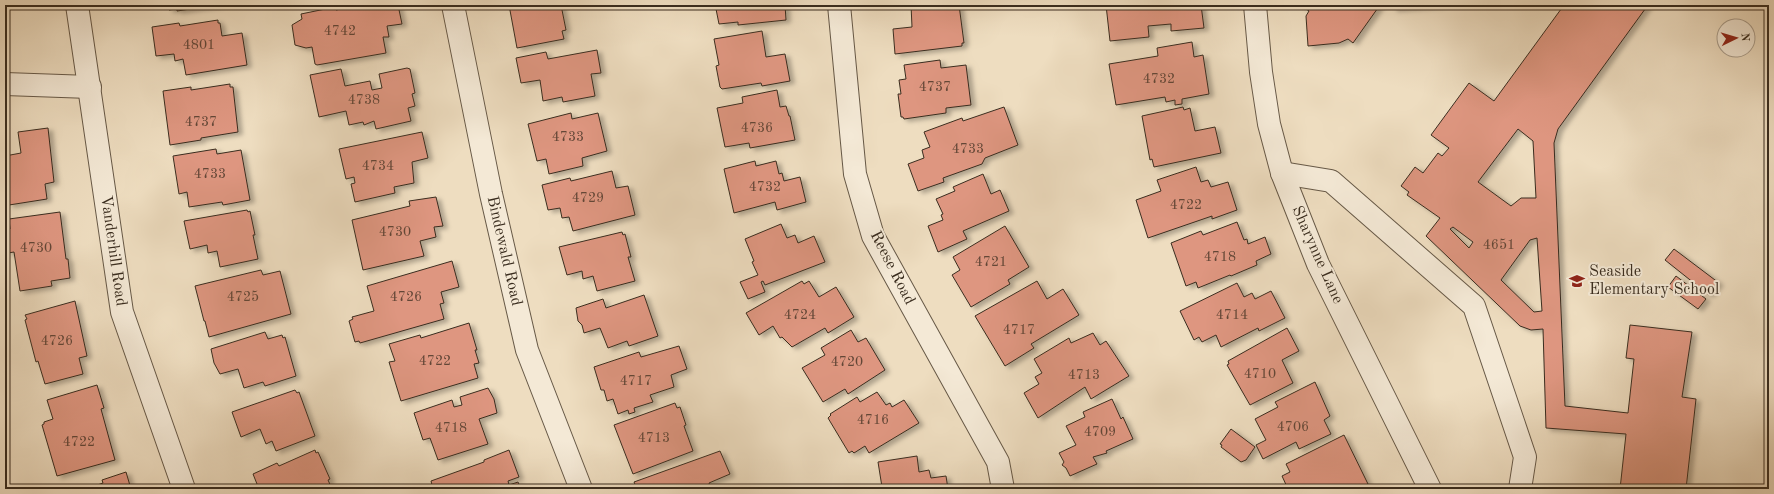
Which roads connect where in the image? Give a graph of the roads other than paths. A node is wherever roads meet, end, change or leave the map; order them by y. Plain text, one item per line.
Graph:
1 (77, 5) edge
2 (453, 5) edge
3 (839, 5) edge
4 (1255, 5) edge
5 (5, 84) edge
6 (90, 87) junction
7 (1282, 173) junction
8 (184, 489) edge
9 (580, 489) edge
10 (1003, 489) edge
11 (1430, 489) edge
12 (1520, 489) edge

1 - 6 street, Vanderhill Road
2 - 9 street, Bindewald Road
3 - 10 street, Reese Road
4 - 7 street, Sharynne Lane
5 - 6 street
6 - 8 street, Vanderhill Road
7 - 11 street, Sharynne Lane
7 - 12 street

